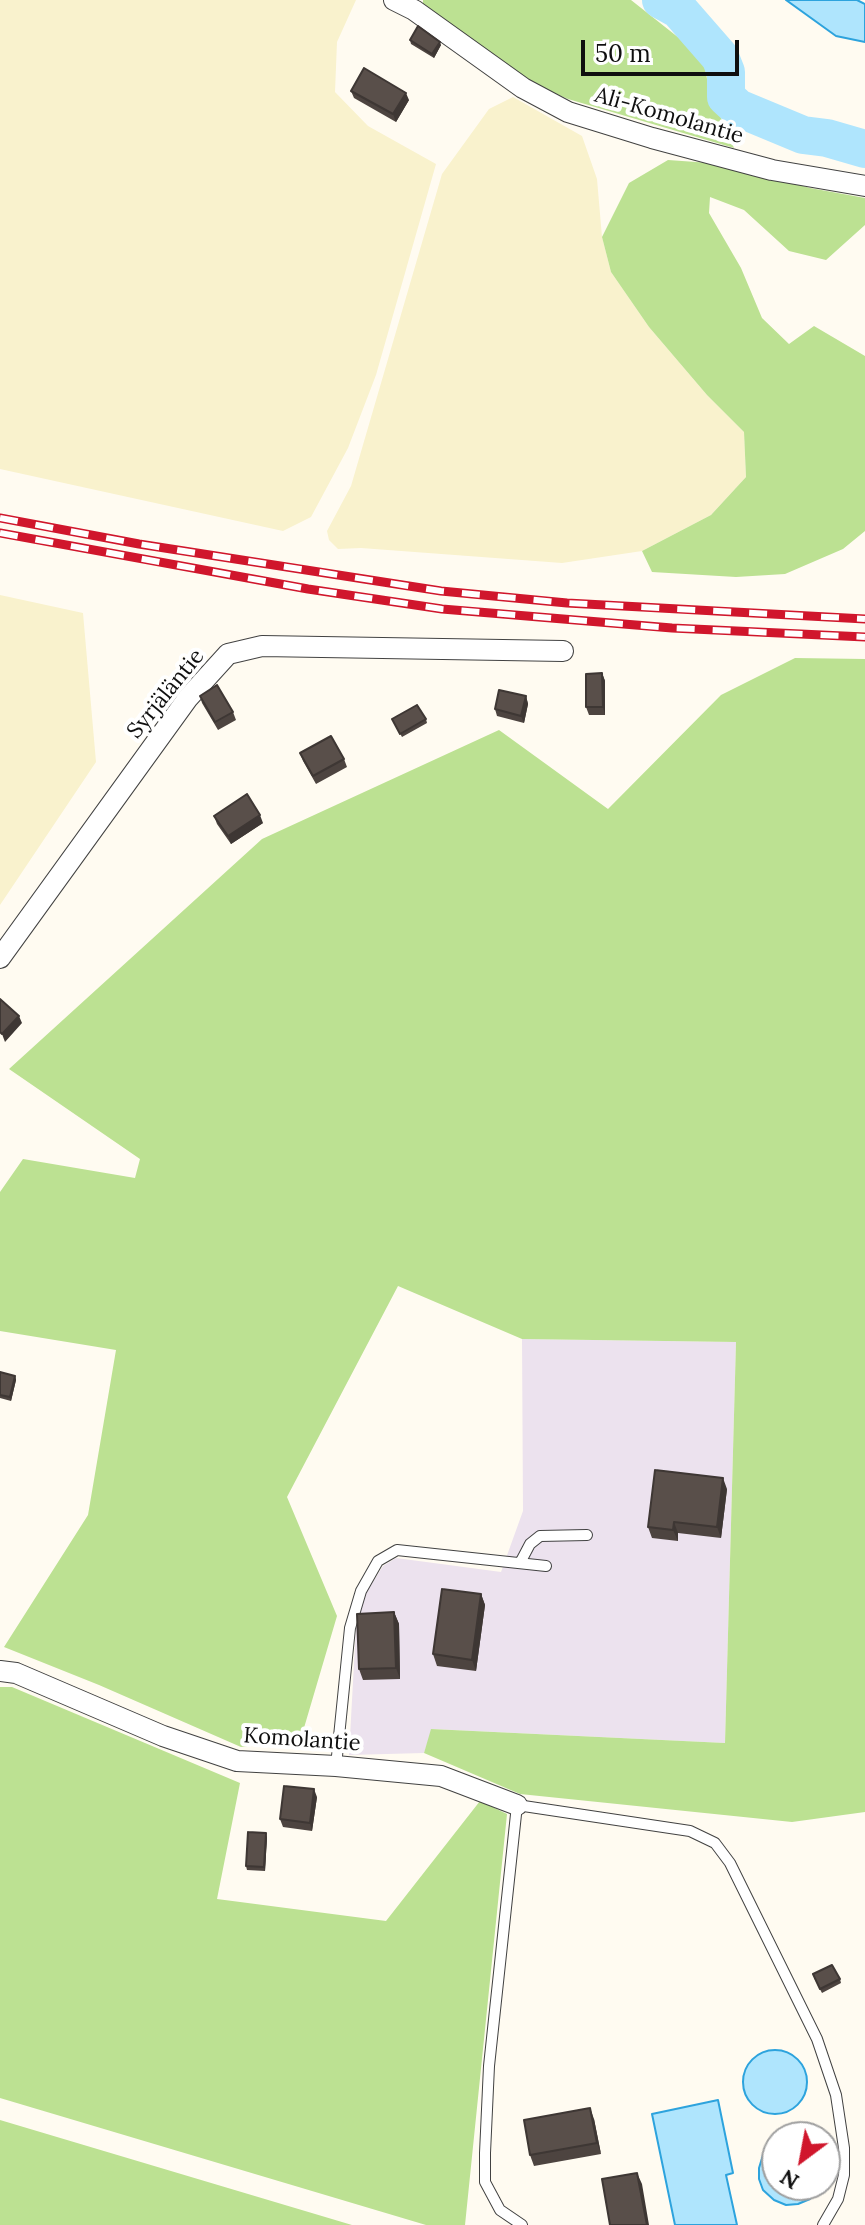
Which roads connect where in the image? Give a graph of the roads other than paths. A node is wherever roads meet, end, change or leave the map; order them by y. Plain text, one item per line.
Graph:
1 (394, 0) edge
2 (865, 186) edge
3 (563, 651) dead end
4 (0, 958) edge
5 (587, 1535) dead end
6 (520, 1563) junction
7 (546, 1566) dead end
8 (0, 1671) edge
9 (336, 1766) junction
10 (517, 1805) junction
11 (522, 2225) edge
12 (823, 2225) edge

1 - 2 street, Ali-Komolantie
3 - 4 street, Syrjäläntie
5 - 6 lane
6 - 7 lane
6 - 9 lane
8 - 9 street, Komolantie
9 - 10 street, Komolantie
10 - 11 lane
10 - 12 lane

